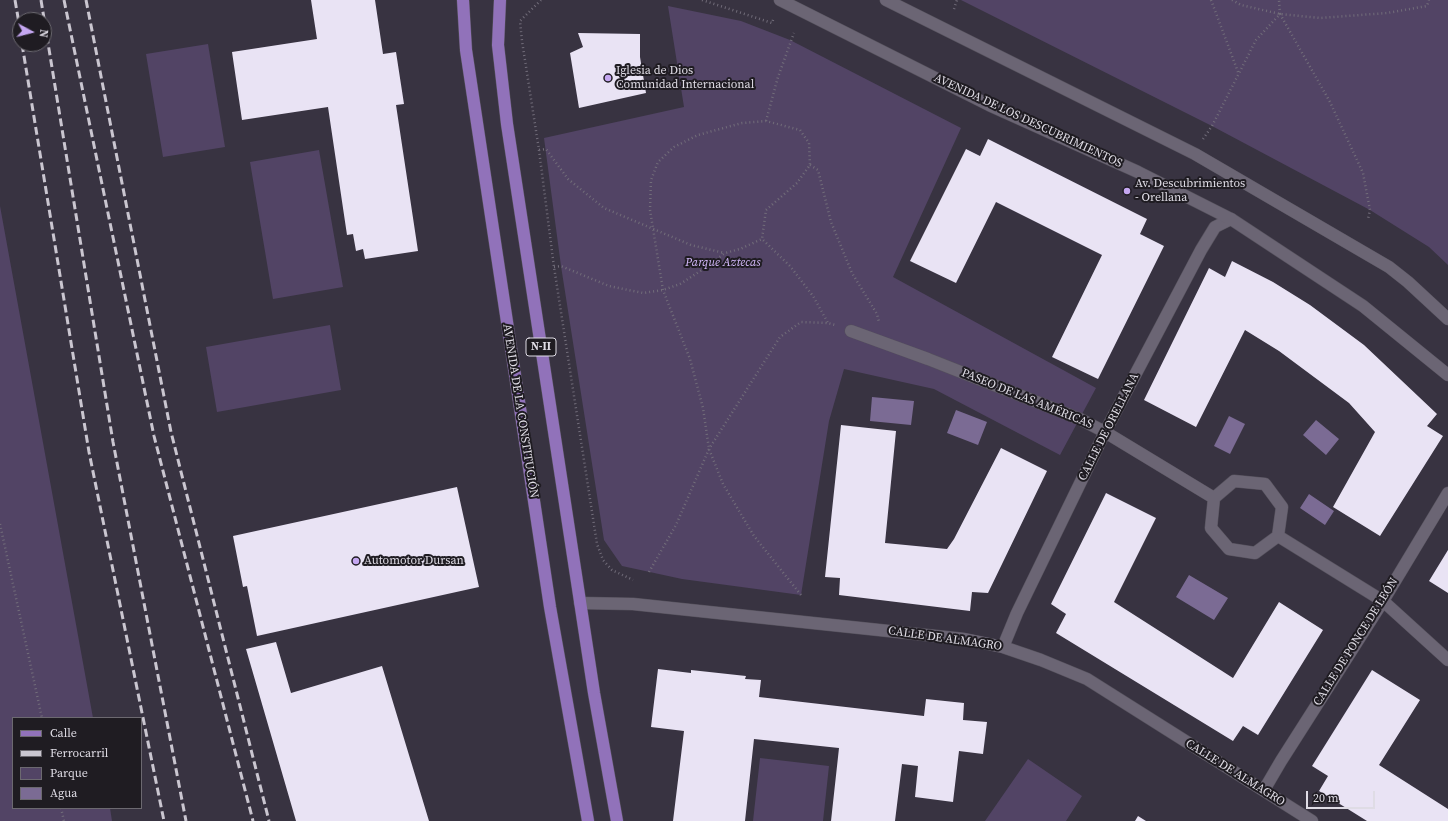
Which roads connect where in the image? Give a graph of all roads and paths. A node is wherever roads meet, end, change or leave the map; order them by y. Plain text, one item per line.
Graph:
1 (463, 0) edge
2 (500, 0) edge
3 (542, 0) edge
4 (702, 0) edge
5 (780, 0) edge
6 (886, 0) edge
7 (957, 0) edge
8 (1211, 0) edge
9 (1232, 0) edge
10 (1278, 0) edge
11 (1429, 0) edge
12 (954, 8) dead end
13 (1280, 14) junction
14 (772, 23) dead end
15 (794, 33) dead end
16 (1238, 73) junction
17 (766, 121) junction
18 (539, 150) junction
19 (1195, 154) junction
20 (810, 165) junction
21 (1368, 219) dead end
22 (1231, 220) junction
23 (653, 228) junction
24 (762, 239) junction
25 (725, 253) junction
26 (554, 267) junction
27 (663, 290) junction
28 (1448, 319) edge
29 (828, 323) junction
30 (851, 331) joint
31 (885, 344) junction
32 (1448, 375) edge
33 (1106, 432) junction
34 (709, 449) junction
35 (1448, 493) edge
36 (1214, 498) junction
37 (0, 524) edge
38 (1278, 536) junction
39 (649, 572) dead end
40 (633, 580) dead end
41 (801, 595) dead end
42 (1382, 601) junction
43 (580, 603) junction
44 (1003, 647) junction
45 (1448, 660) edge
46 (42, 717) edge
47 (1264, 790) junction
48 (61, 809) edge
49 (64, 821) edge
50 (588, 821) edge
51 (617, 821) edge
52 (1312, 821) edge

1 - 50 main road, AVENIDA DE LA CONSTITUCIÓN / N-II
2 - 43 main road, N-II
3 - 18 path
4 - 14 path
5 - 22 street, AVENIDA DE LOS DESCUBRIMIENTOS
6 - 19 street
7 - 12 path
8 - 16 path
9 - 13 path
10 - 13 path
11 - 13 path
13 - 16 path
13 - 21 path
15 - 17 path
16 - 19 path
17 - 20 path
17 - 23 path
18 - 23 path
18 - 26 path
19 - 28 street
20 - 24 path
20 - 31 path
22 - 32 street, AVENIDA DE LOS DESCUBRIMIENTOS
22 - 33 street, CALLE DE ORELLANA
23 - 25 path
23 - 27 path
24 - 25 path
24 - 29 path
25 - 27 path
26 - 27 path
26 - 40 path
27 - 34 path
29 - 30 path
29 - 34 path
30 - 31 street, PASEO DE LAS AMÉRICAS
31 - 33 street, PASEO DE LAS AMÉRICAS
33 - 36 street, PASEO DE LAS AMÉRICAS
33 - 44 street, CALLE DE ORELLANA
34 - 39 path
34 - 41 path
35 - 42 street, CALLE DE PONCE DE LEÓN
36 - 38 street
36 - 38 street
37 - 46 path
38 - 42 street
42 - 45 street
42 - 47 street, CALLE DE PONCE DE LEÓN
43 - 44 street, CALLE DE ALMAGRO
43 - 51 main road, N-II
44 - 47 street, CALLE DE ALMAGRO
47 - 52 street, CALLE DE ALMAGRO
48 - 49 path

